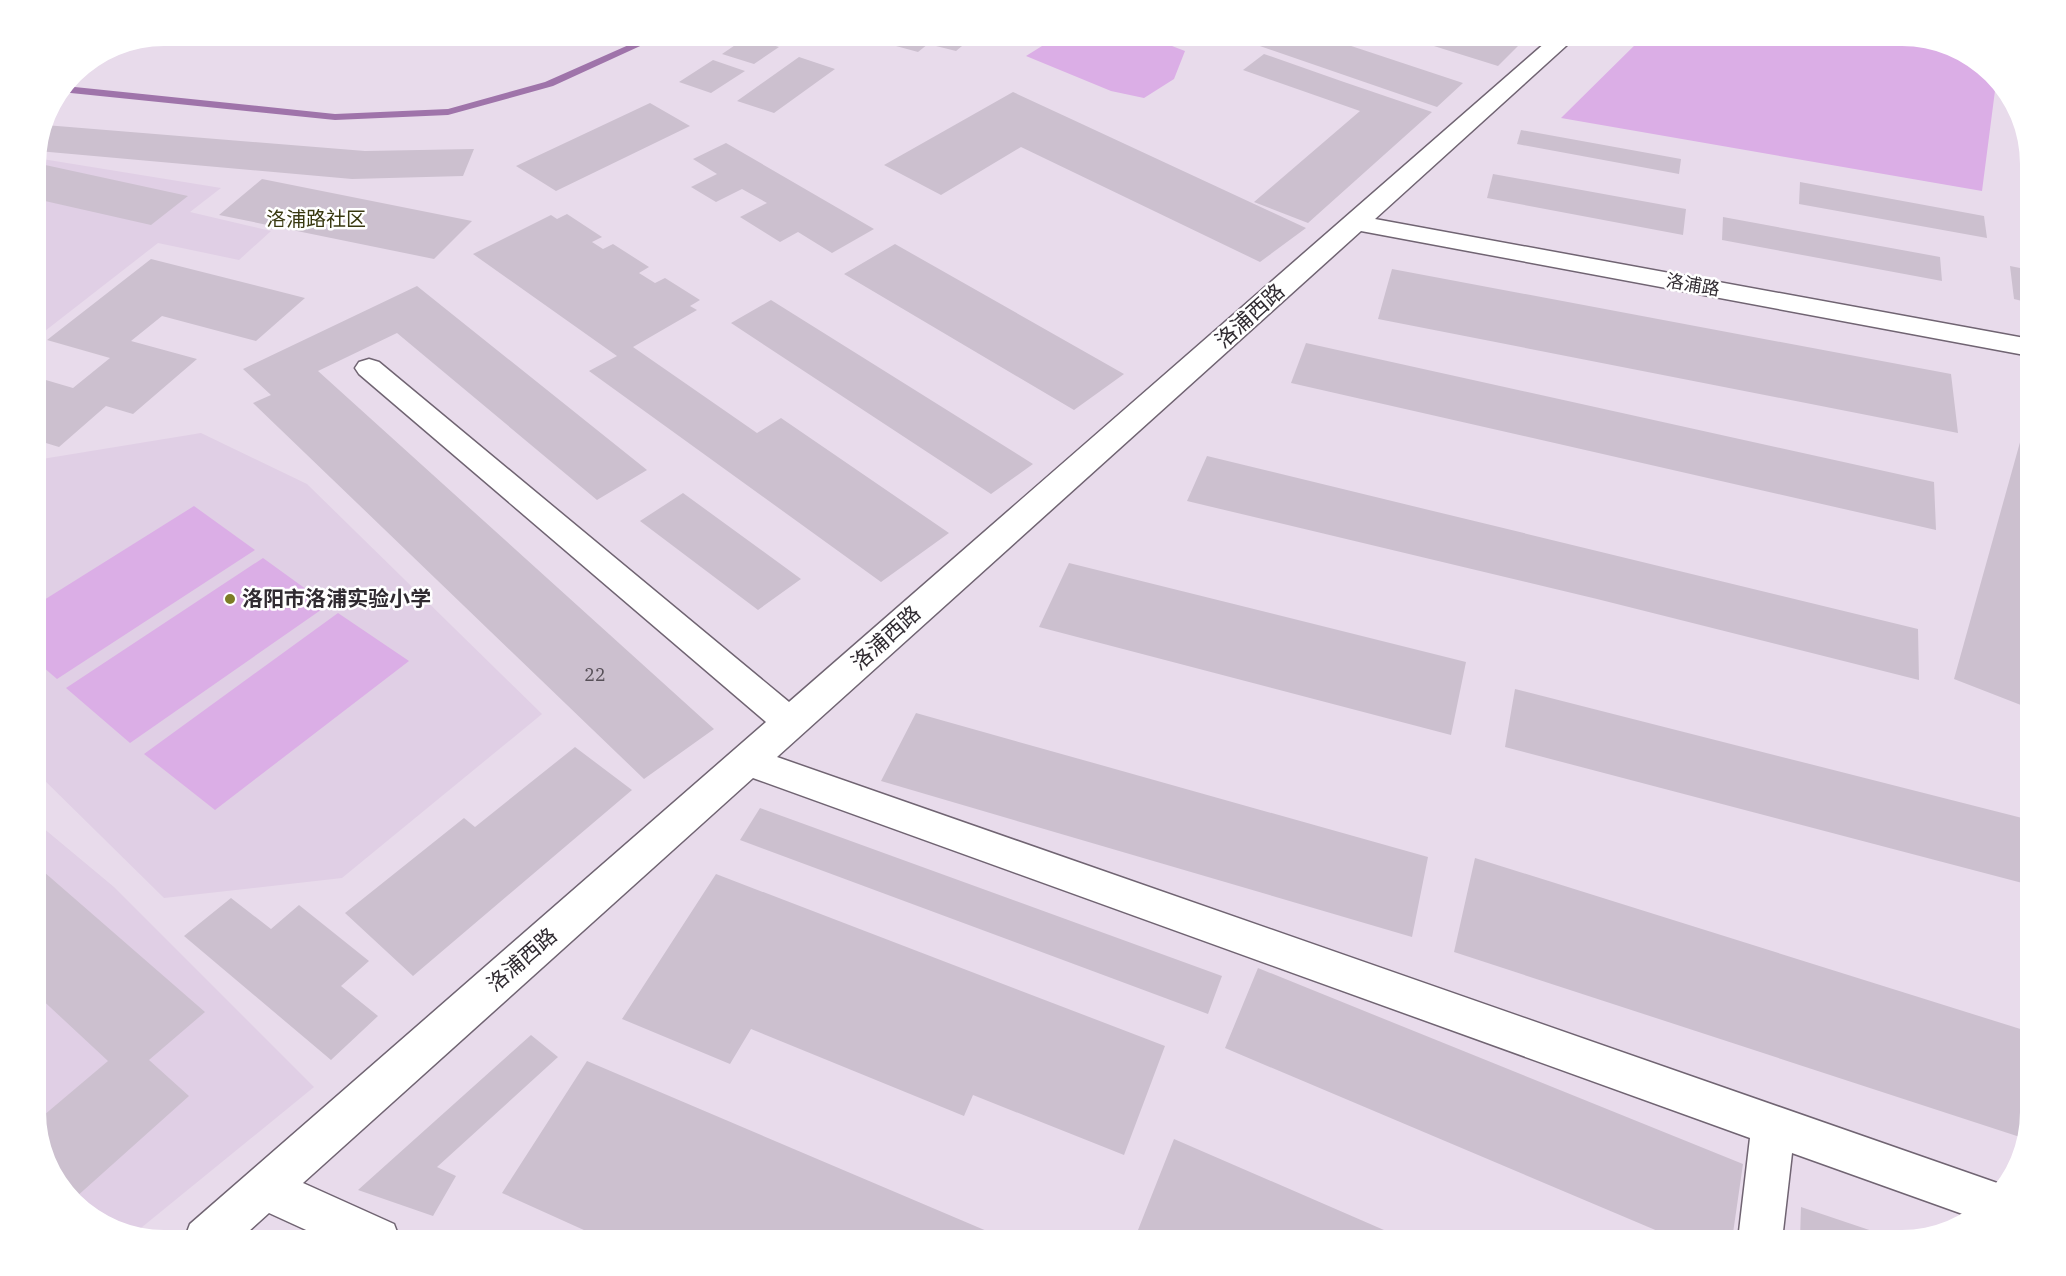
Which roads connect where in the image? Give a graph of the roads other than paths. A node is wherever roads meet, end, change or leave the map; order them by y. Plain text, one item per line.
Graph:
1 (1555, 46) edge
2 (1356, 223) junction
3 (2019, 346) edge
4 (369, 368) dead end
5 (790, 723) junction
6 (747, 761) junction
7 (1773, 1126) junction
8 (264, 1188) junction
9 (1981, 1199) edge
10 (217, 1230) edge
11 (356, 1230) edge
12 (1761, 1230) edge

1 - 2 street, 洛浦西路
2 - 3 street, 洛浦路
2 - 5 street, 洛浦西路
4 - 5 street
5 - 6 street, 洛浦西路
6 - 7 street
6 - 8 street, 洛浦西路
7 - 9 street
7 - 12 street
8 - 10 street, 洛浦西路
8 - 11 street

